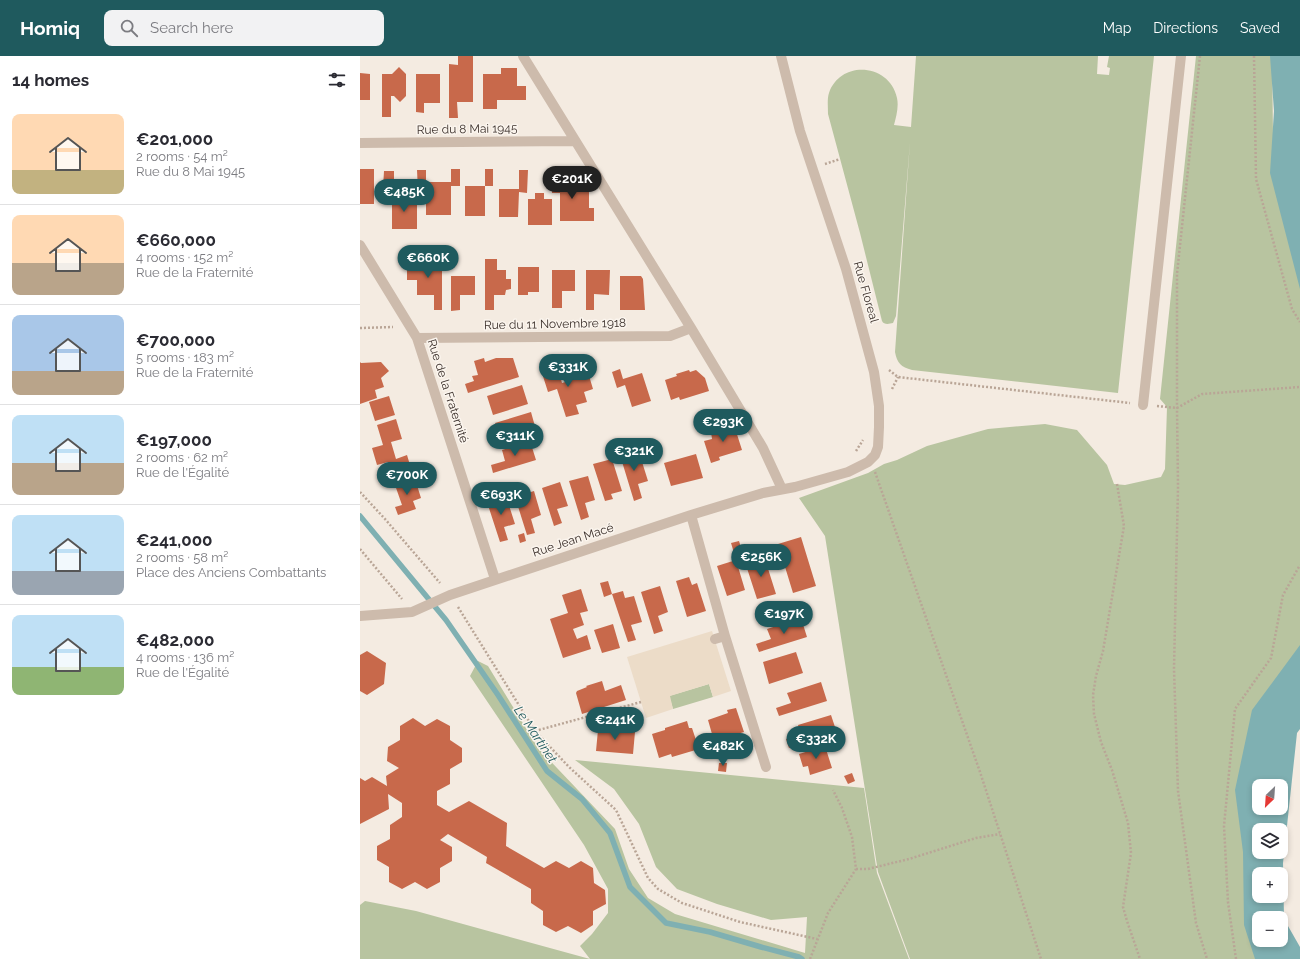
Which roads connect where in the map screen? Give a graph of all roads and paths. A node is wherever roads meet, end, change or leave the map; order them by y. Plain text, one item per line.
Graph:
1 (523, 56) edge
2 (781, 56) edge
3 (1181, 56) edge
4 (1200, 56) edge
5 (1254, 56) edge
6 (575, 141) junction
7 (360, 143) edge
8 (840, 159) dead end
9 (820, 166) dead end
10 (360, 244) edge
11 (1300, 322) edge
12 (410, 327) junction
13 (360, 328) edge
14 (692, 328) junction
15 (417, 338) junction
16 (886, 368) dead end
17 (898, 377) junction
18 (1300, 387) edge
19 (1143, 405) junction
20 (1177, 408) junction
21 (879, 413) junction
22 (864, 439) dead end
23 (856, 452) dead end
24 (868, 462) junction
25 (1117, 484) dead end
26 (782, 489) junction
27 (360, 492) edge
28 (691, 515) junction
29 (360, 549) edge
30 (1300, 565) edge
31 (495, 579) junction
32 (446, 597) junction
33 (412, 612) junction
34 (360, 616) edge
35 (725, 636) junction
36 (715, 639) dead end
37 (736, 673) junction
38 (726, 676) dead end
39 (641, 702) dead end
40 (534, 731) junction
41 (766, 767) dead end
42 (833, 790) dead end
43 (1000, 834) junction
44 (856, 869) junction
45 (817, 939) junction
46 (810, 959) edge
47 (1041, 959) edge
48 (1140, 959) edge
49 (1207, 959) edge
50 (1236, 959) edge

1 - 6 street
2 - 21 street, Rue Floreal
3 - 19 street
4 - 20 path
5 - 11 path
6 - 7 street, Rue du 8 Mai 1945
6 - 14 street
8 - 9 path
10 - 12 street, Rue de la Fraternité
12 - 13 path
12 - 15 street, Rue de la Fraternité
14 - 15 street, Rue du 11 Novembre 1918
14 - 26 street
15 - 31 street, Rue de la Fraternité
16 - 17 path
17 - 19 path
17 - 21 path
18 - 20 path
19 - 20 path
20 - 49 path
21 - 24 street, Rue Floreal
22 - 23 path
24 - 26 street, Rue Jean Macé
24 - 43 path
25 - 48 path
26 - 28 street, Rue Jean Macé
27 - 32 path
28 - 31 street, Rue Jean Macé
28 - 35 street
29 - 33 path
30 - 50 path
31 - 32 street, Rue Jean Macé
32 - 33 street, Rue Jean Macé
32 - 40 path
33 - 34 street, Rue Jean Macé
35 - 36 street
35 - 37 street
37 - 38 street
37 - 41 street
39 - 40 path
40 - 45 path
42 - 44 path
43 - 44 path
43 - 47 path
44 - 45 path
45 - 46 path

